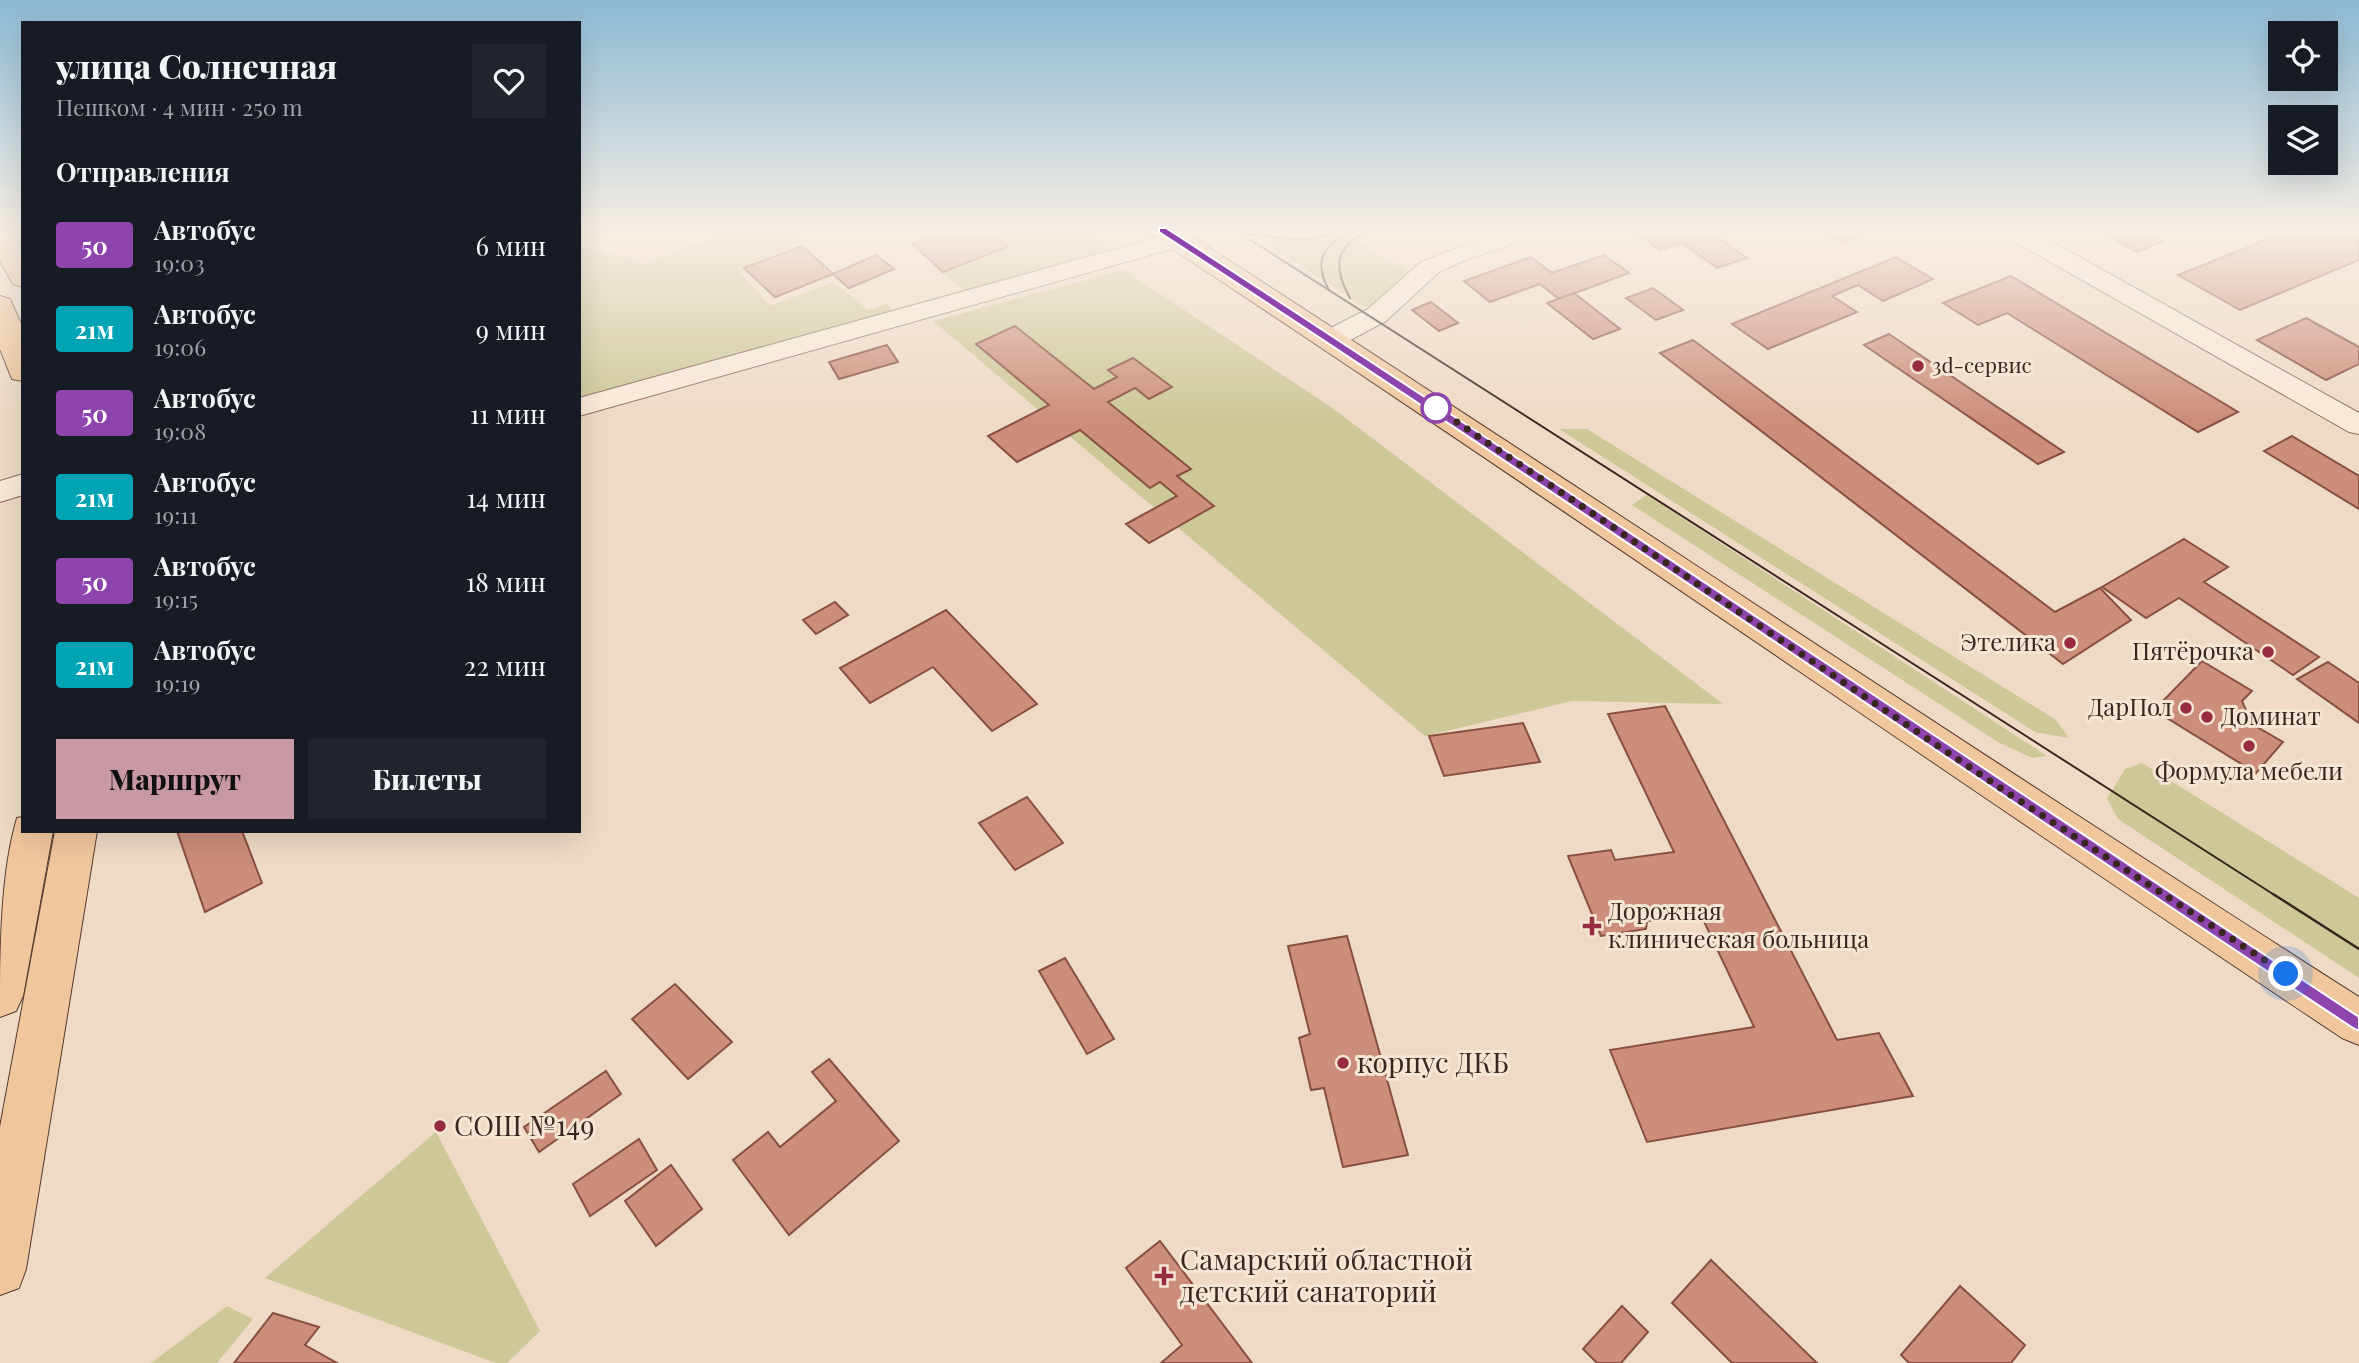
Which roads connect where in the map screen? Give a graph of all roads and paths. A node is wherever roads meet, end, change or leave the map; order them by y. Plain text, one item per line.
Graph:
1 (969, 294) edge
2 (1259, 294) edge
3 (1401, 294) edge
4 (2125, 294) edge
5 (1, 311) edge
6 (1329, 340) junction
7 (21, 366) edge
8 (581, 406) edge
9 (2359, 425) edge
10 (21, 485) edge
11 (0, 492) edge
12 (32, 833) edge
13 (76, 833) edge
14 (0, 996) edge
15 (2359, 1023) edge
16 (0, 1269) edge

1 - 8 street
2 - 6 main road
3 - 6 street
4 - 9 street
5 - 7 main road
6 - 15 main road
10 - 11 street
12 - 14 main road
13 - 16 main road

